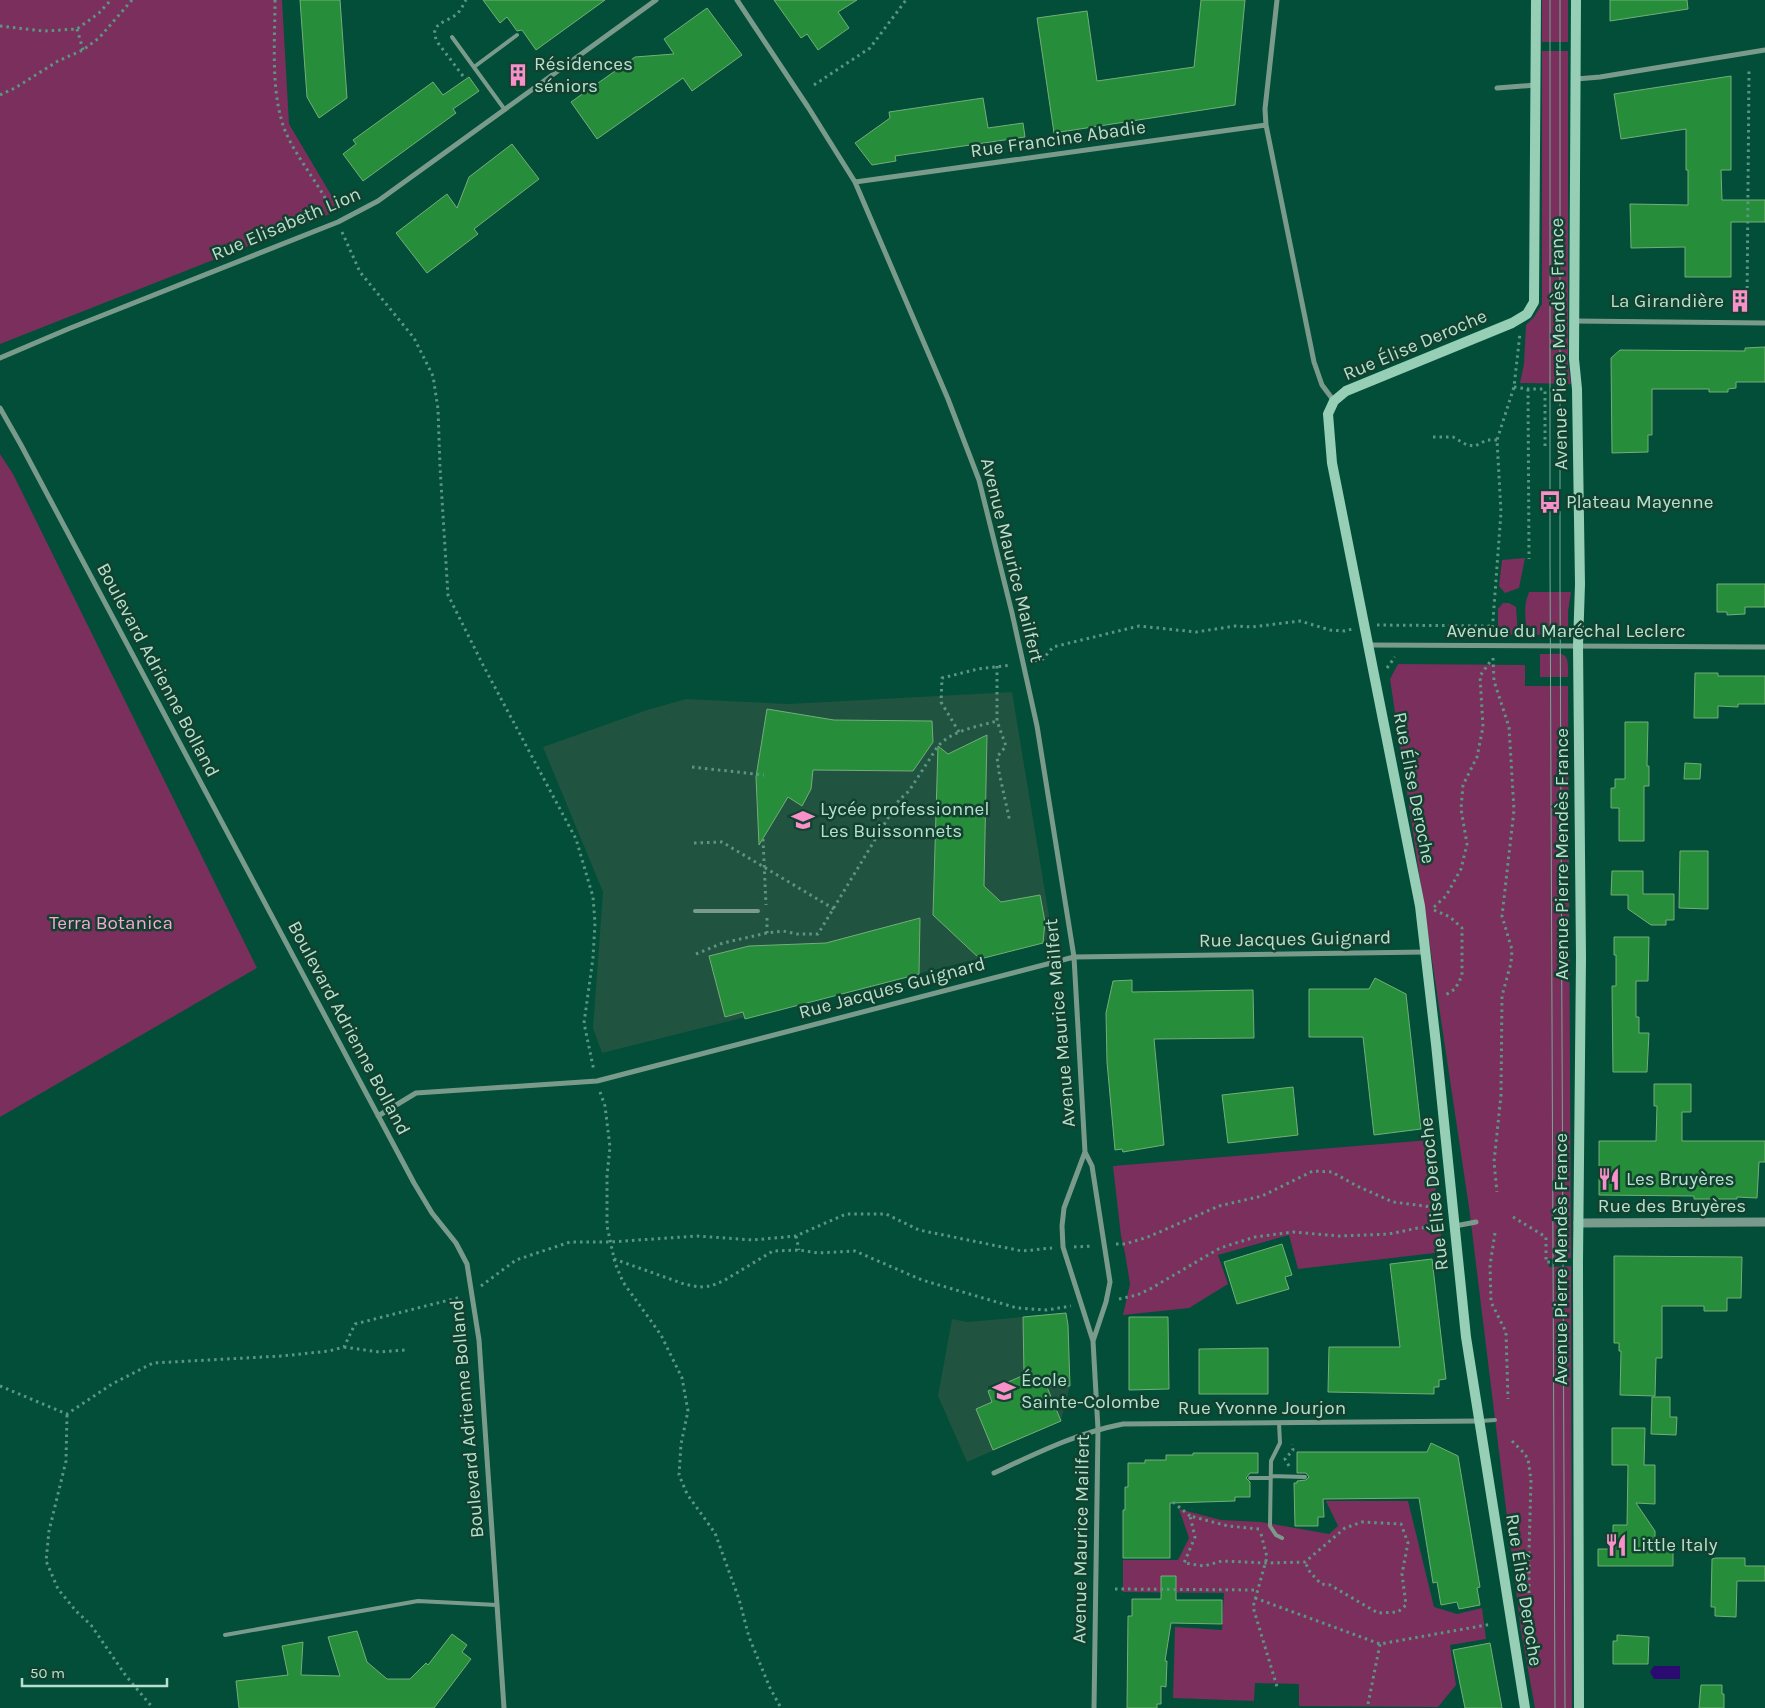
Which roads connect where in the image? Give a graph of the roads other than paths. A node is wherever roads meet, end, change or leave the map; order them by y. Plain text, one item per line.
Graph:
1 (656, 0) edge
2 (736, 0) edge
3 (1277, 0) edge
4 (1536, 0) edge
5 (1576, 0) edge
6 (517, 36) dead end
7 (452, 37) dead end
8 (1765, 50) edge
9 (474, 67) junction
10 (1576, 79) junction
11 (1537, 85) junction
12 (1496, 88) dead end
13 (505, 110) junction
14 (1266, 125) junction
15 (854, 182) junction
16 (1574, 320) junction
17 (1765, 322) edge
18 (0, 358) edge
19 (1334, 401) junction
20 (0, 408) edge
21 (1367, 645) junction
22 (1578, 645) junction
23 (1765, 647) edge
24 (695, 910) dead end
25 (758, 911) dead end
26 (1425, 952) junction
27 (1074, 956) junction
28 (378, 1116) junction
29 (1085, 1152) junction
30 (1476, 1222) dead end
31 (1765, 1222) edge
32 (1578, 1223) junction
33 (1455, 1226) junction
34 (1093, 1341) junction
35 (1495, 1420) dead end
36 (1480, 1421) junction
37 (1279, 1423) junction
38 (1098, 1429) junction
39 (994, 1473) dead end
40 (1271, 1477) junction
41 (1306, 1477) dead end
42 (1250, 1478) dead end
43 (1282, 1538) dead end
44 (497, 1605) junction
45 (225, 1635) dead end
46 (504, 1708) edge
47 (1094, 1708) edge
48 (1525, 1708) edge
49 (1580, 1708) edge

1 - 13 street, Rue Elisabeth Lion
2 - 15 street, Avenue Maurice Mailfert
3 - 14 street
4 - 11 main road, Rue Élise Deroche
5 - 10 main road, Avenue Pierre Mendès France
6 - 9 lane
7 - 9 lane
8 - 10 street
9 - 13 lane
10 - 16 main road, Avenue Pierre Mendès France
11 - 12 street
11 - 19 main road, Rue Élise Deroche
13 - 18 street, Rue Elisabeth Lion
14 - 15 street, Rue Francine Abadie
14 - 19 street
15 - 27 street, Avenue Maurice Mailfert
16 - 17 street
16 - 22 main road, Avenue Pierre Mendès France
19 - 21 main road, Rue Élise Deroche
20 - 28 street, Boulevard Adrienne Bolland
21 - 22 street, Avenue du Maréchal Leclerc
21 - 26 main road, Rue Élise Deroche
22 - 23 street, Avenue du Maréchal Leclerc
22 - 32 main road, Avenue Pierre Mendès France
24 - 25 lane
26 - 27 street, Rue Jacques Guignard
26 - 33 main road, Rue Élise Deroche
27 - 28 street, Rue Jacques Guignard
27 - 29 street, Avenue Maurice Mailfert
28 - 44 street, Boulevard Adrienne Bolland
29 - 34 street, Avenue Maurice Mailfert
29 - 34 street, Avenue Maurice Mailfert
30 - 33 street
31 - 32 street, Rue des Bruyères
32 - 49 main road, Avenue Pierre Mendès France
33 - 36 main road, Rue Élise Deroche
34 - 38 street, Avenue Maurice Mailfert
35 - 36 lane
36 - 37 street, Rue Yvonne Jourjon
36 - 48 main road, Rue Élise Deroche
37 - 38 street, Rue Yvonne Jourjon
37 - 40 lane
38 - 39 street, Rue Yvonne Jourjon
38 - 47 street, Avenue Maurice Mailfert
40 - 41 lane
40 - 42 lane
40 - 43 lane
44 - 45 lane
44 - 46 street, Boulevard Adrienne Bolland

